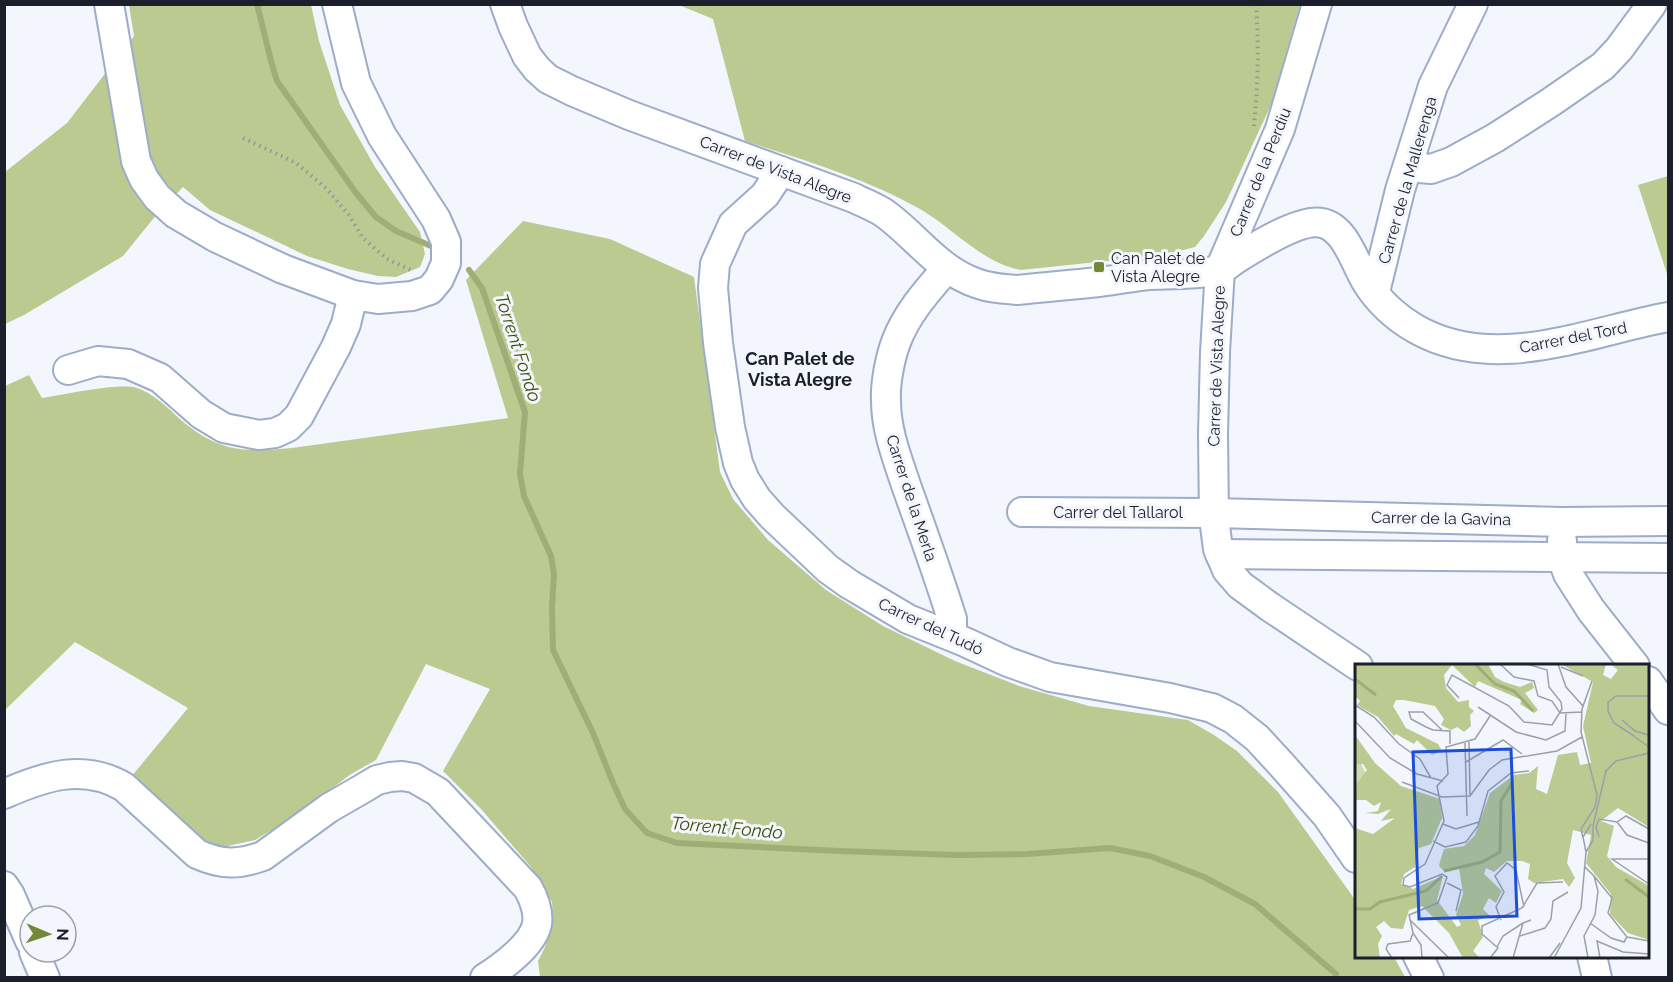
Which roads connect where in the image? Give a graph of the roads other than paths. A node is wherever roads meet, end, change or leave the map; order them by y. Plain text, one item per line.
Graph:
1 (109, 4) edge
2 (337, 4) edge
3 (505, 4) edge
4 (1317, 4) edge
5 (1473, 4) edge
6 (1652, 4) edge
7 (1408, 167) junction
8 (781, 171) junction
9 (947, 268) junction
10 (1220, 269) junction
11 (1374, 292) junction
12 (354, 295) junction
13 (1668, 317) edge
14 (68, 370) dead end
15 (1022, 512) dead end
16 (1214, 513) junction
17 (1668, 521) edge
18 (1562, 522) junction
19 (1220, 554) junction
20 (1562, 557) junction
21 (1668, 558) edge
22 (952, 636) junction
23 (1355, 664) edge
24 (1633, 664) edge
25 (1649, 684) edge
26 (1668, 710) edge
27 (4, 794) edge
28 (1355, 857) edge
29 (4, 886) edge
30 (18, 913) edge
31 (1419, 958) edge
32 (1592, 958) edge
33 (39, 964) edge
34 (45, 978) edge
35 (485, 978) edge
36 (1429, 978) edge
37 (1597, 978) edge

1 - 12 street
2 - 12 street
3 - 8 street, Carrer de Vista Alegre
4 - 10 street, Carrer de la Perdiu
5 - 7 street, Carrer de la Mallerenga
6 - 7 street
7 - 11 street, Carrer de la Mallerenga
8 - 9 street, Carrer de Vista Alegre
8 - 22 street, Carrer del Tudó
9 - 10 street, Carrer de Vista Alegre
9 - 22 street, Carrer de la Merla
10 - 11 street, Carrer del Tord
10 - 16 street, Carrer de Vista Alegre
11 - 13 street, Carrer del Tord
12 - 14 street
15 - 16 street, Carrer del Tallarol
16 - 18 street, Carrer de la Gavina
16 - 19 street, Carrer de Vista Alegre
17 - 18 street, Carrer de la Gavina
18 - 20 street
19 - 20 street
19 - 23 street, Carrer de Vista Alegre
20 - 21 street
20 - 24 street
22 - 28 street, Carrer del Tudó
25 - 26 street
27 - 35 street
29 - 30 street
31 - 36 street
32 - 37 street
33 - 34 street

